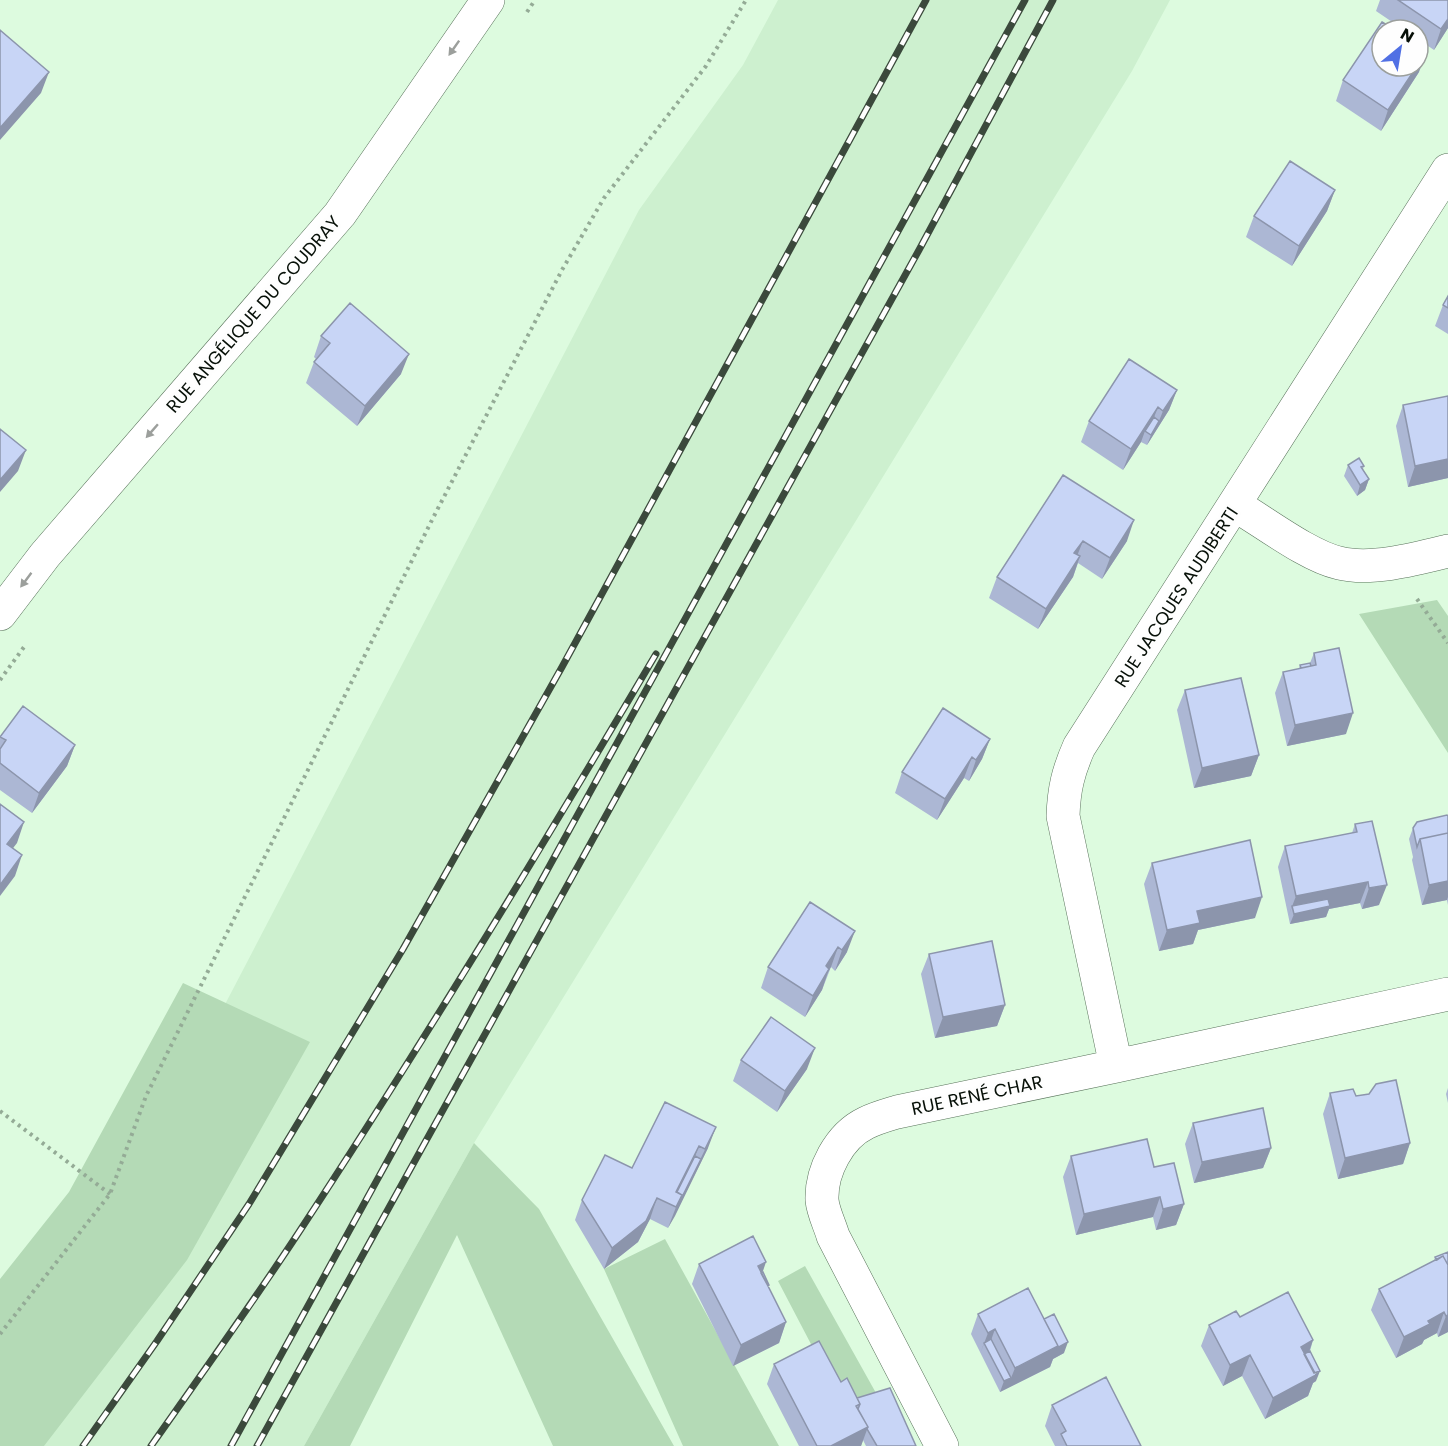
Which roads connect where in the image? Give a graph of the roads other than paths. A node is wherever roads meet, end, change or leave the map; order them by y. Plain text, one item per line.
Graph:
1 (488, 0) edge
2 (1448, 170) edge
3 (1235, 505) junction
4 (1448, 551) edge
5 (0, 614) edge
6 (1448, 994) edge
7 (1116, 1066) junction
8 (942, 1446) edge

1 -> 5 street, RUE ANGÉLIQUE DU COUDRAY
2 - 3 street, RUE JACQUES AUDIBERTI
3 - 4 street
3 - 7 street, RUE JACQUES AUDIBERTI
6 - 7 street, RUE RENÉ CHAR
7 - 8 street, RUE RENÉ CHAR

